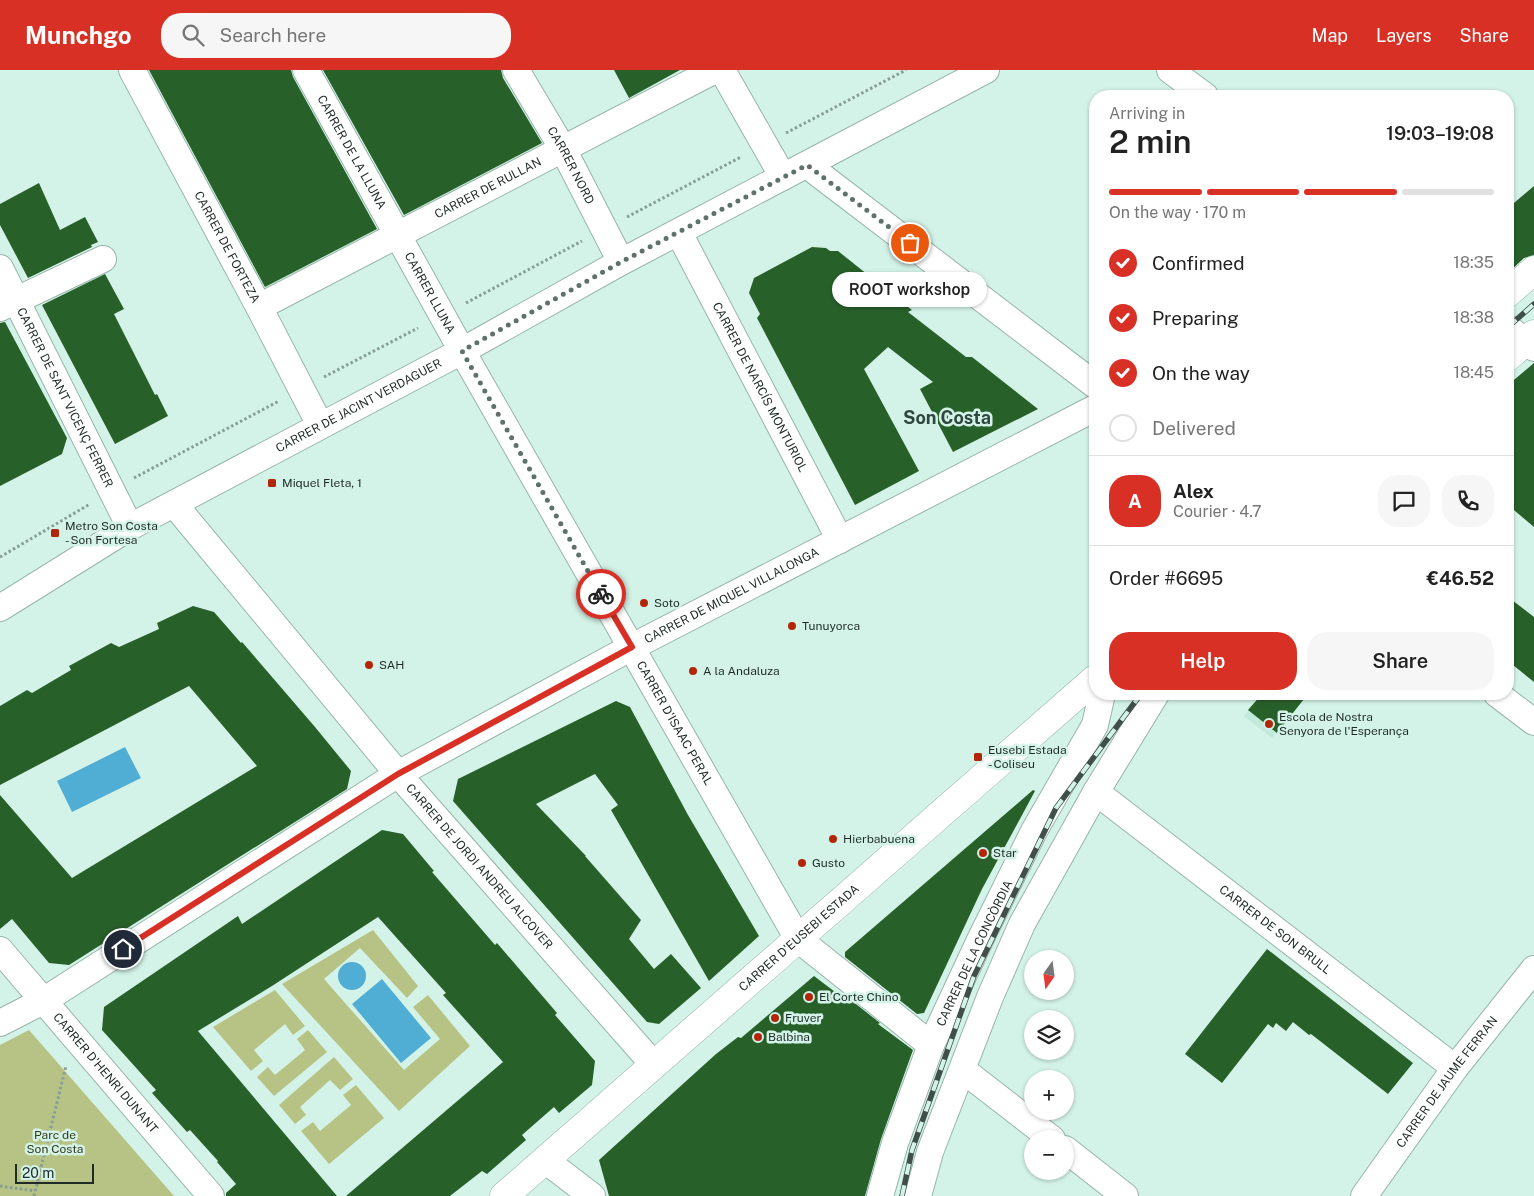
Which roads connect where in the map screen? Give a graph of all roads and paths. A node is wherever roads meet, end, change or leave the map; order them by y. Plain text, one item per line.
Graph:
1 (132, 70) edge
2 (306, 70) edge
3 (516, 70) edge
4 (715, 70) edge
5 (722, 70) edge
6 (986, 70) edge
7 (1170, 70) edge
8 (1196, 90) edge
9 (563, 149) junction
10 (807, 165) junction
11 (783, 177) junction
12 (679, 233) junction
13 (398, 234) junction
14 (103, 259) dead end
15 (621, 262) junction
16 (0, 268) edge
17 (1534, 270) edge
18 (1514, 288) edge
19 (8, 303) edge
20 (259, 307) junction
21 (462, 351) junction
22 (1089, 380) edge
23 (1089, 411) edge
24 (320, 425) junction
25 (174, 504) junction
26 (130, 527) junction
27 (840, 540) junction
28 (0, 608) edge
29 (632, 647) junction
30 (1089, 684) edge
31 (1101, 700) edge
32 (1152, 700) edge
33 (1505, 700) edge
34 (1534, 722) edge
35 (398, 774) junction
36 (1096, 792) junction
37 (798, 939) junction
38 (0, 950) edge
39 (1534, 969) edge
40 (43, 1001) junction
41 (0, 1023) edge
42 (73, 1037) junction
43 (931, 1045) junction
44 (654, 1065) junction
45 (1455, 1068) junction
46 (963, 1070) junction
47 (1040, 1130) edge
48 (1074, 1156) edge
49 (545, 1160) junction
50 (0, 1186) edge
51 (35, 1191) junction
52 (34, 1196) edge
53 (211, 1196) edge
54 (504, 1196) edge
55 (592, 1196) edge
56 (880, 1196) edge
57 (918, 1196) edge
58 (1126, 1196) edge
59 (1364, 1196) edge

1 - 20 street, CARRER DE FORTEZA
2 - 13 street, CARRER DE LA LLUNA
3 - 9 street, CARRER NORD
4 - 9 street, CARRER DE RULLAN
5 - 11 street
6 - 10 street, CARRER DE JACINT VERDAGUER
7 - 8 street
9 - 13 street, CARRER DE RULLAN
9 - 15 street, CARRER NORD
10 - 11 street, CARRER DE JACINT VERDAGUER
10 - 22 street
11 - 12 street, CARRER DE JACINT VERDAGUER
12 - 15 street, CARRER DE JACINT VERDAGUER
12 - 27 street, CARRER DE NARCÍS MONTURIOL
13 - 20 street, CARRER DE RULLAN
13 - 21 street, CARRER LLUNA
14 - 19 street
15 - 21 street, CARRER DE JACINT VERDAGUER
16 - 19 street, CARRER DE SANT VICENÇ FERRER
17 - 18 main road
19 - 26 street, CARRER DE SANT VICENÇ FERRER
20 - 24 street, CARRER DE FORTEZA
21 - 24 street, CARRER DE JACINT VERDAGUER
21 - 29 street, CARRER D'ISAAC PERAL
23 - 27 street, CARRER DE MIQUEL VILLALONGA
24 - 25 street, CARRER DE JACINT VERDAGUER
25 - 26 street, CARRER DE JACINT VERDAGUER
25 - 35 street, CARRER DE JORDI ANDREU ALCOVER
26 - 28 street, CARRER DE JACINT VERDAGUER
27 - 29 street, CARRER DE MIQUEL VILLALONGA
29 - 35 street, CARRER DE MIQUEL VILLALONGA
29 - 37 street, CARRER D'ISAAC PERAL
30 - 37 main road, CARRER D'EUSEBI ESTADA
31 - 43 street, CARRER DE LA CONCÒRDIA
32 - 36 street
33 - 34 street
35 - 40 street, CARRER DE MIQUEL VILLALONGA
35 - 44 street, CARRER DE JORDI ANDREU ALCOVER
36 - 45 street, CARRER DE SON BRULL
36 - 46 street
37 - 43 street
37 - 44 main road, CARRER D'EUSEBI ESTADA
38 - 40 street, CARRER D'HENRI DUNANT
39 - 45 street, CARRER DE JAUME FERRAN
40 - 41 street, CARRER DE MIQUEL VILLALONGA
40 - 42 street, CARRER D'HENRI DUNANT
42 - 51 path
42 - 53 street, CARRER D'HENRI DUNANT
43 - 56 street, CARRER DE LA CONCÒRDIA
44 - 49 main road, CARRER D'EUSEBI ESTADA
45 - 59 street, CARRER DE JAUME FERRAN
46 - 47 street
46 - 57 street
48 - 58 street
49 - 54 main road, CARRER D'EUSEBI ESTADA
49 - 55 street
50 - 51 path
51 - 52 path

